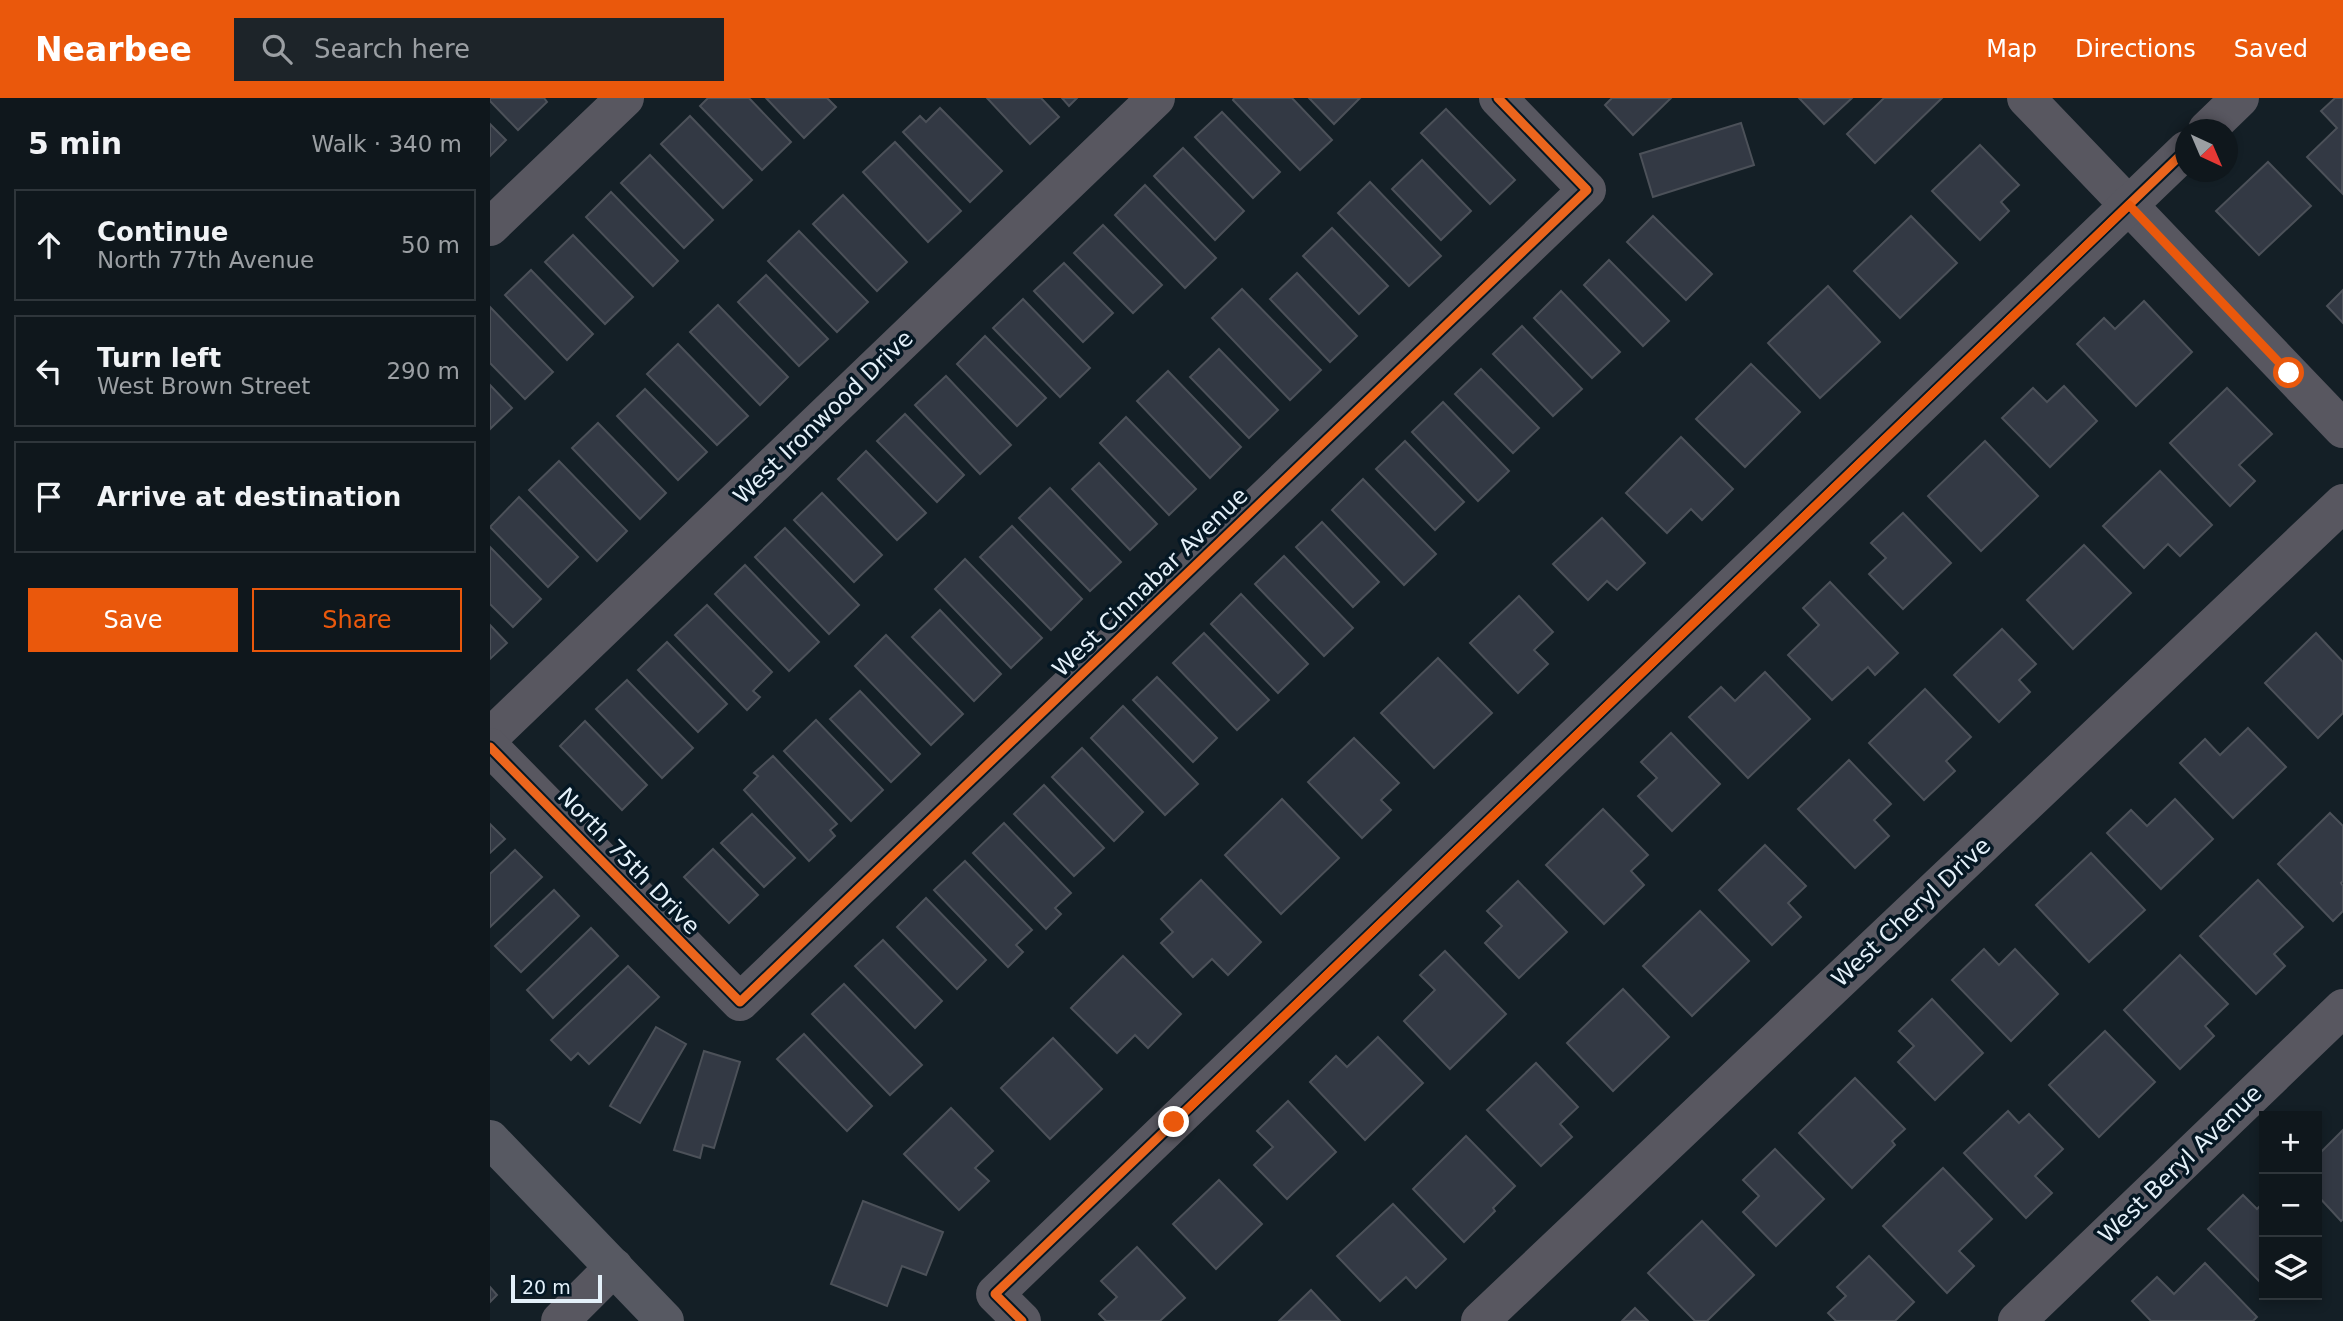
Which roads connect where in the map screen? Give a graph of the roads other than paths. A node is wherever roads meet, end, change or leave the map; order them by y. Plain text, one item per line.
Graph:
1 (625, 98) edge
2 (1156, 98) edge
3 (1498, 98) edge
4 (2026, 98) edge
5 (2240, 98) edge
6 (2218, 119) edge
7 (2175, 161) edge
8 (2129, 205) junction
9 (490, 227) edge
10 (2343, 429) edge
11 (2343, 503) edge
12 (490, 737) edge
13 (490, 747) edge
14 (740, 1002) joint
15 (2343, 1008) edge
16 (490, 1139) edge
17 (614, 1267) junction
18 (561, 1321) edge
19 (665, 1321) edge
20 (1022, 1321) edge
21 (1480, 1321) edge
22 (2017, 1321) edge

1 - 9 street
2 - 12 street, West Ironwood Drive
3 - 14 street, West Cinnabar Avenue
4 - 8 street
5 - 6 street
7 - 8 street
8 - 10 street
8 - 20 street
11 - 21 street, West Cheryl Drive
13 - 14 street, North 75th Drive
15 - 22 street, West Beryl Avenue
16 - 17 main road
17 - 18 street
17 - 19 main road

